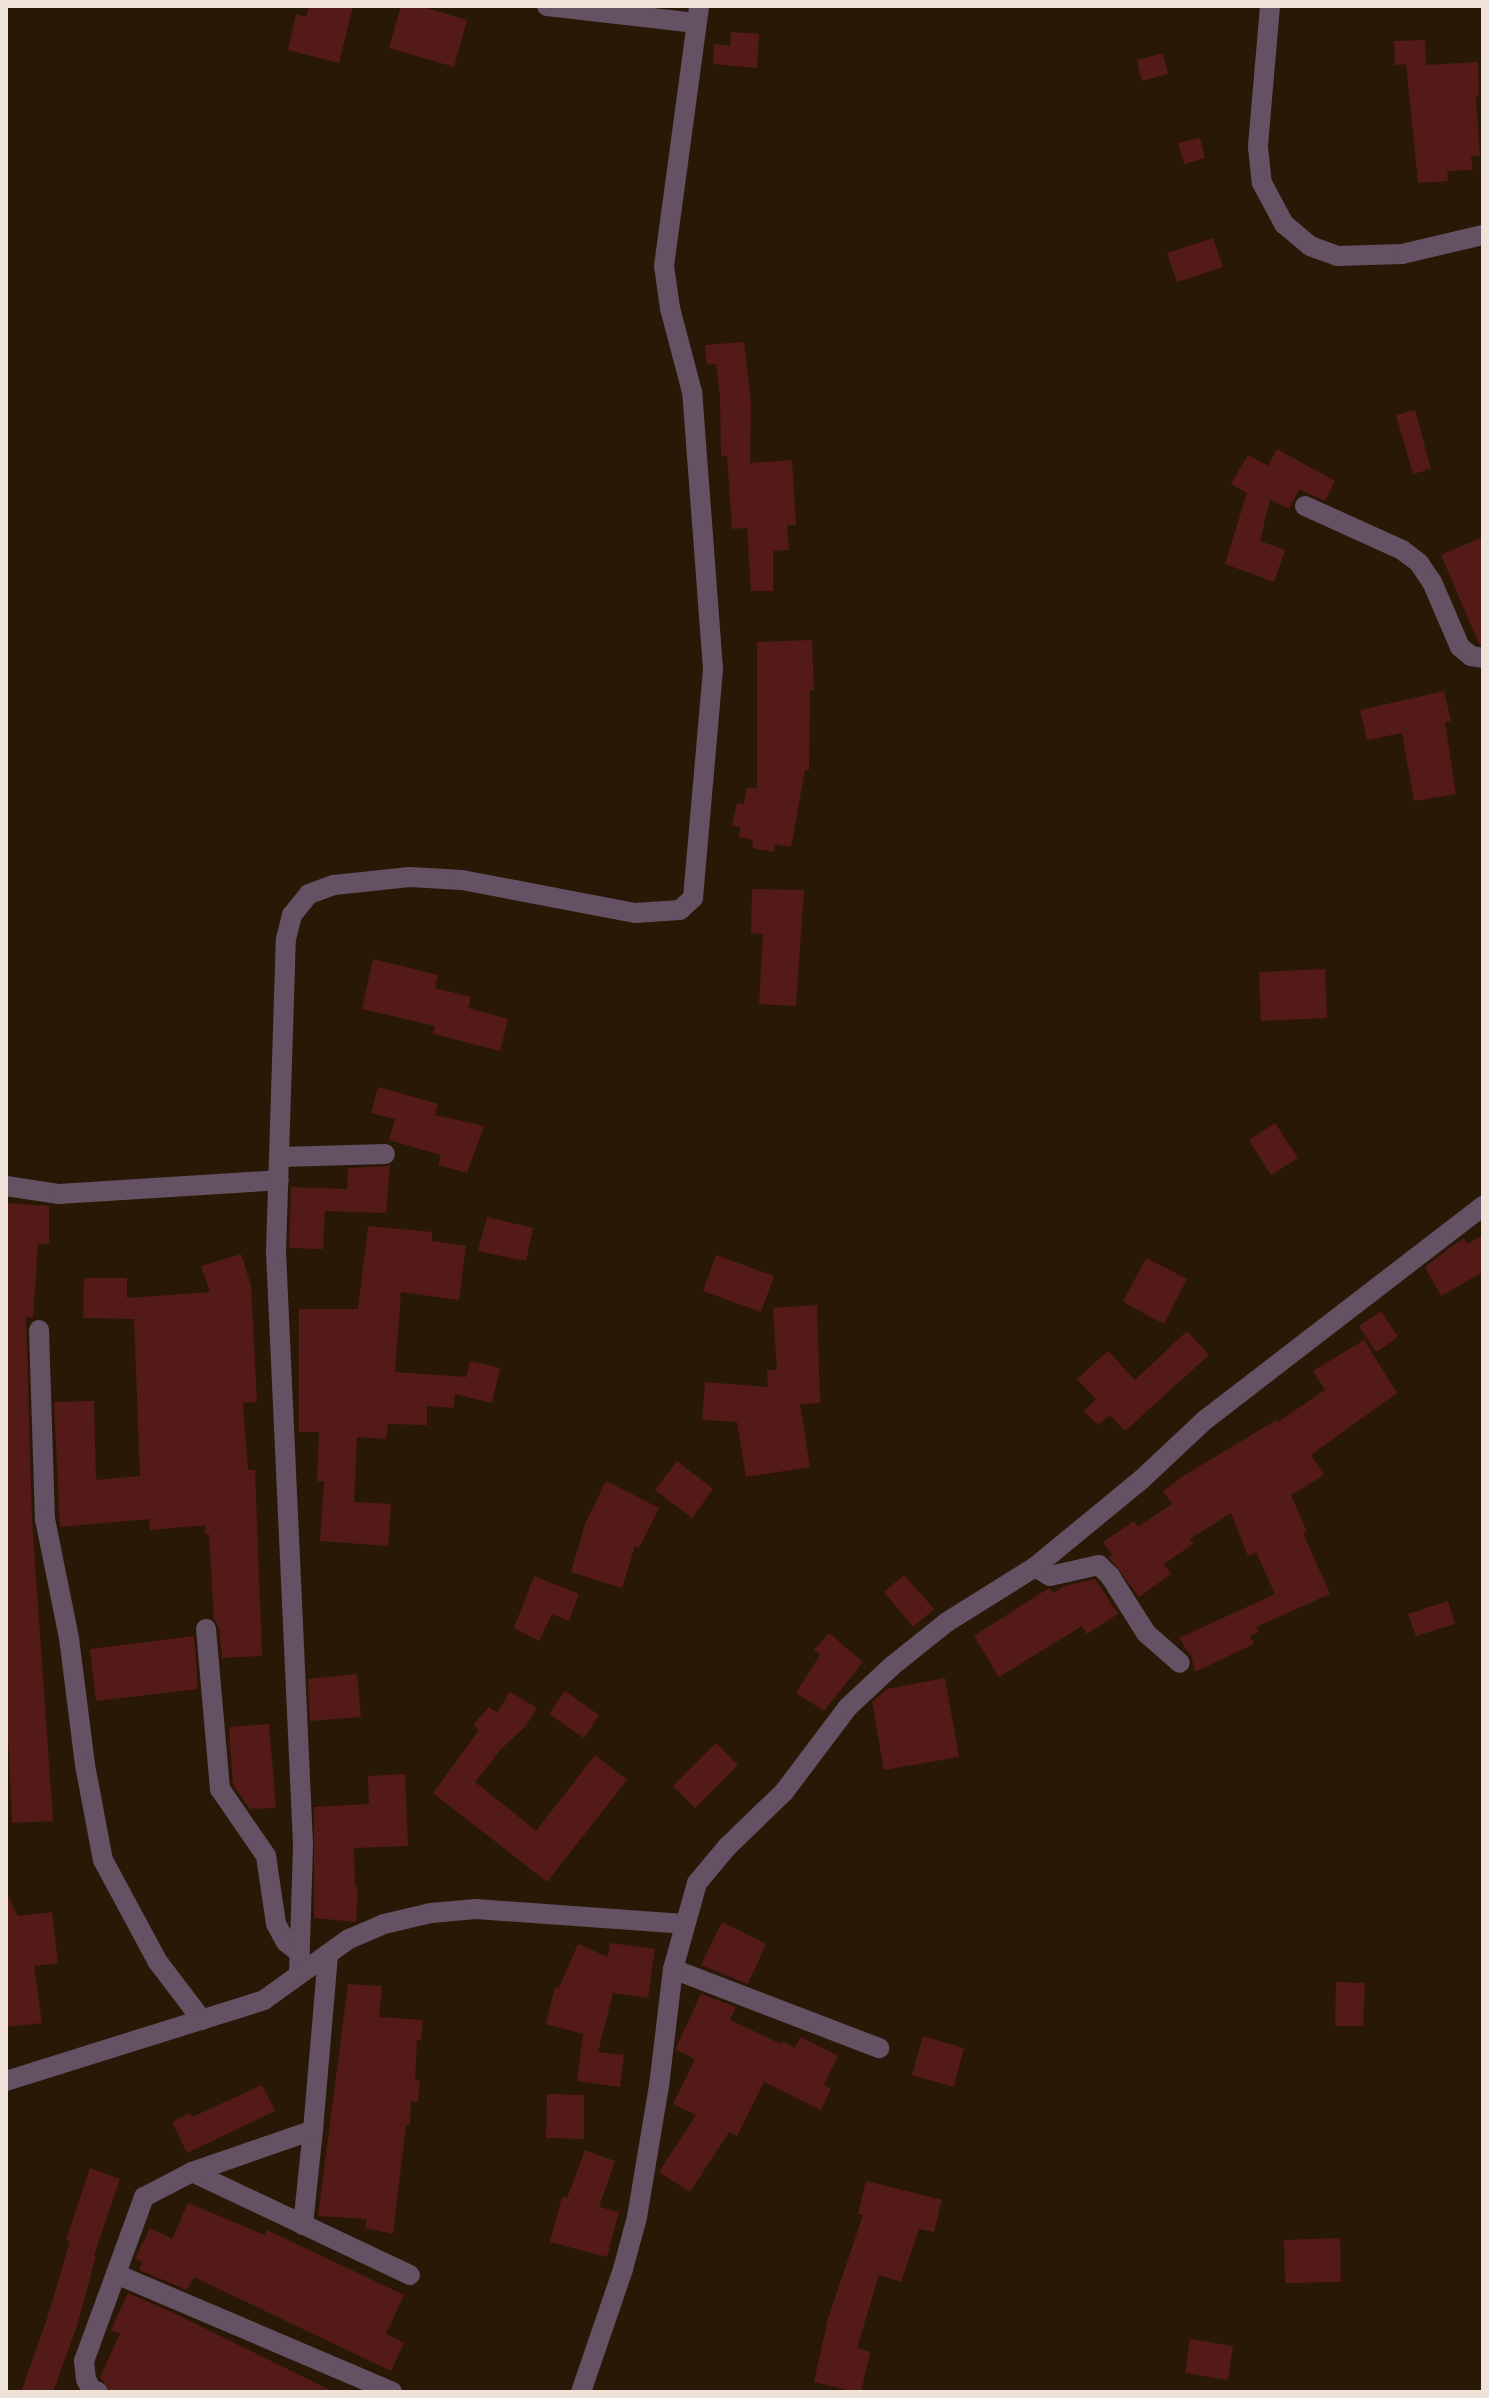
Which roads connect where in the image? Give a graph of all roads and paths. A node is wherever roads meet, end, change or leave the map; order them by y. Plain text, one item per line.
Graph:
1 (547, 6) edge
2 (1270, 6) edge
3 (697, 14) edge
4 (1483, 235) edge
5 (1305, 506) dead end
6 (1483, 658) edge
7 (385, 1154) dead end
8 (280, 1157) junction
9 (279, 1180) junction
10 (6, 1186) edge
11 (1483, 1206) edge
12 (39, 1330) dead end
13 (1035, 1567) junction
14 (206, 1629) dead end
15 (1180, 1663) dead end
16 (683, 1924) junction
17 (299, 1952) junction
18 (328, 1954) junction
19 (673, 1969) junction
20 (299, 1974) junction
21 (202, 2020) junction
22 (879, 2048) dead end
23 (6, 2081) edge
24 (313, 2130) junction
25 (192, 2172) junction
26 (303, 2225) junction
27 (116, 2274) junction
28 (410, 2275) dead end
29 (98, 2392) edge
30 (392, 2392) edge
31 (581, 2392) edge

1 - 3 street
2 - 4 street
3 - 8 street
5 - 6 street
7 - 8 street
8 - 9 street
9 - 10 street
9 - 17 street
11 - 13 street
12 - 21 street
13 - 15 street
13 - 16 street
14 - 17 street
16 - 18 street
16 - 19 street
17 - 20 street
18 - 20 street
18 - 24 street
19 - 22 street
19 - 31 street
20 - 21 street
21 - 23 street
24 - 25 street
24 - 26 street
25 - 26 street
25 - 27 street
26 - 28 street
27 - 29 street
27 - 30 street

